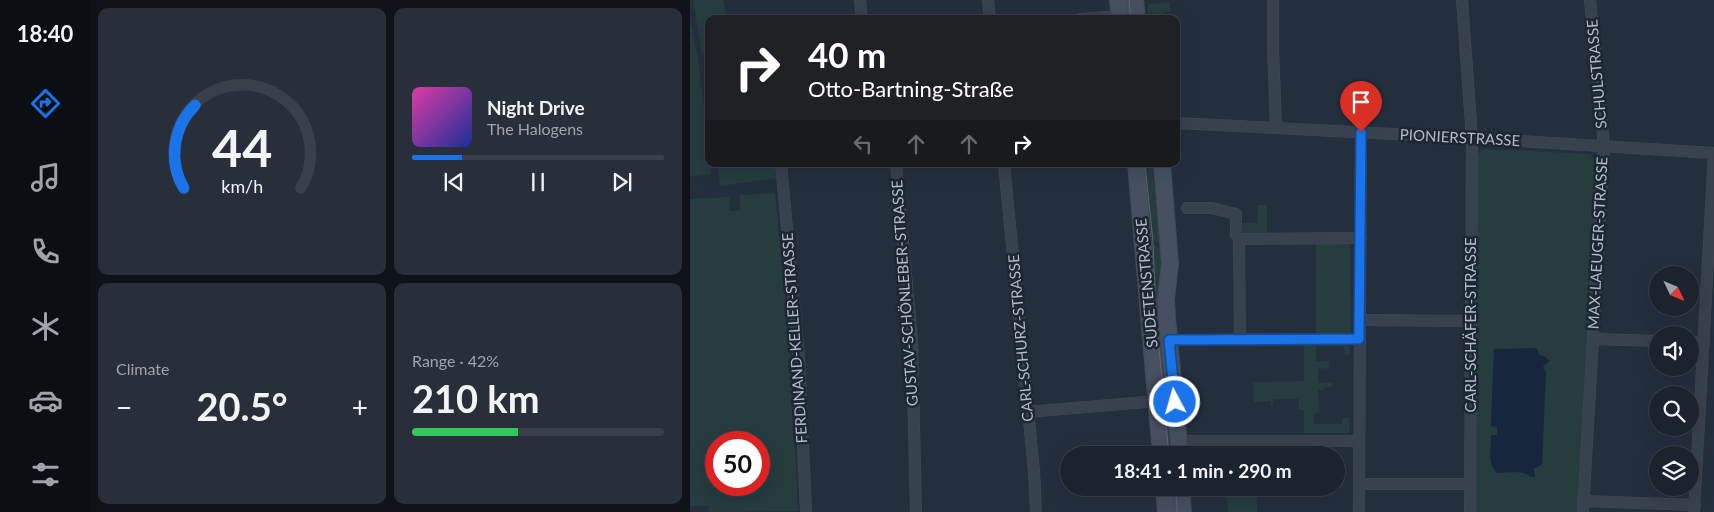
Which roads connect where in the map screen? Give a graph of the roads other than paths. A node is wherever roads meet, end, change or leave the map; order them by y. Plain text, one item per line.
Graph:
1 (860, 0) edge
2 (988, 0) edge
3 (1135, 0) edge
4 (1273, 0) edge
5 (1462, 0) edge
6 (1590, 0) edge
7 (1119, 11) edge
8 (862, 15) edge
9 (990, 15) edge
10 (1100, 15) edge
11 (1137, 15) edge
12 (1180, 123) edge
13 (1276, 127) junction
14 (1361, 132) junction
15 (1472, 138) junction
16 (1604, 147) junction
17 (1714, 153) edge
18 (781, 167) edge
19 (896, 167) edge
20 (1004, 167) edge
21 (1136, 167) edge
22 (1162, 167) edge
23 (1187, 208) dead end
24 (1361, 238) junction
25 (1239, 239) junction
26 (1359, 320) junction
27 (1471, 321) junction
28 (1240, 339) junction
29 (1359, 339) junction
30 (1592, 339) junction
31 (1169, 340) junction
32 (1649, 341) edge
33 (1699, 342) edge
34 (1704, 342) junction
35 (1702, 368) junction
36 (1714, 369) edge
37 (1158, 401) junction
38 (1028, 412) junction
39 (1359, 441) junction
40 (1160, 446) edge
41 (1179, 446) edge
42 (1230, 446) edge
43 (1359, 484) junction
44 (1470, 484) junction
45 (1165, 496) edge
46 (1182, 496) edge
47 (1583, 507) edge
48 (1694, 508) edge
49 (806, 512) edge
50 (916, 512) edge
51 (1036, 512) edge
52 (1166, 512) edge
53 (1183, 512) edge
54 (1359, 512) edge
55 (1470, 512) edge

1 - 8 street
2 - 9 street
3 - 11 main road
4 - 13 street
5 - 15 street, CARL-SCHÄFER-STRASSE
6 - 16 street, SCHULSTRASSE
7 - 10 street
12 - 13 street, PIONIERSTRASSE
13 - 14 street, PIONIERSTRASSE
14 - 15 street, PIONIERSTRASSE
14 - 24 street
15 - 16 street, PIONIERSTRASSE
15 - 27 street, CARL-SCHÄFER-STRASSE
16 - 17 street, PIONIERSTRASSE
16 - 30 street, MAX-LAEUGER-STRASSE
17 - 34 street
18 - 49 street, FERDINAND-KELLER-STRASSE
19 - 50 street, GUSTAV-SCHÖNLEBER-STRASSE
20 - 38 street, CARL-SCHURZ-STRASSE
21 - 37 main road, SUDETENSTRASSE
22 - 31 main road, SUDETENSTRASSE
23 - 25 street
24 - 25 street
24 - 26 street
25 - 28 street
26 - 27 street
26 - 29 street
27 - 44 street, CARL-SCHÄFER-STRASSE
28 - 29 street
28 - 31 street
29 - 39 street
30 - 32 street, MAX-LAEUGER-STRASSE
30 - 47 street, MAX-LAEUGER-STRASSE
31 - 41 main road, SUDETENSTRASSE
33 - 34 street
34 - 35 street
35 - 36 street
35 - 48 street
37 - 38 street
37 - 40 main road, SUDETENSTRASSE
38 - 51 street, CARL-SCHURZ-STRASSE
39 - 42 street
39 - 43 street
43 - 44 street
43 - 54 street
44 - 55 street, CARL-SCHÄFER-STRASSE
45 - 52 main road
46 - 53 main road
47 - 48 street, MAX-LAEUGER-STRASSE

